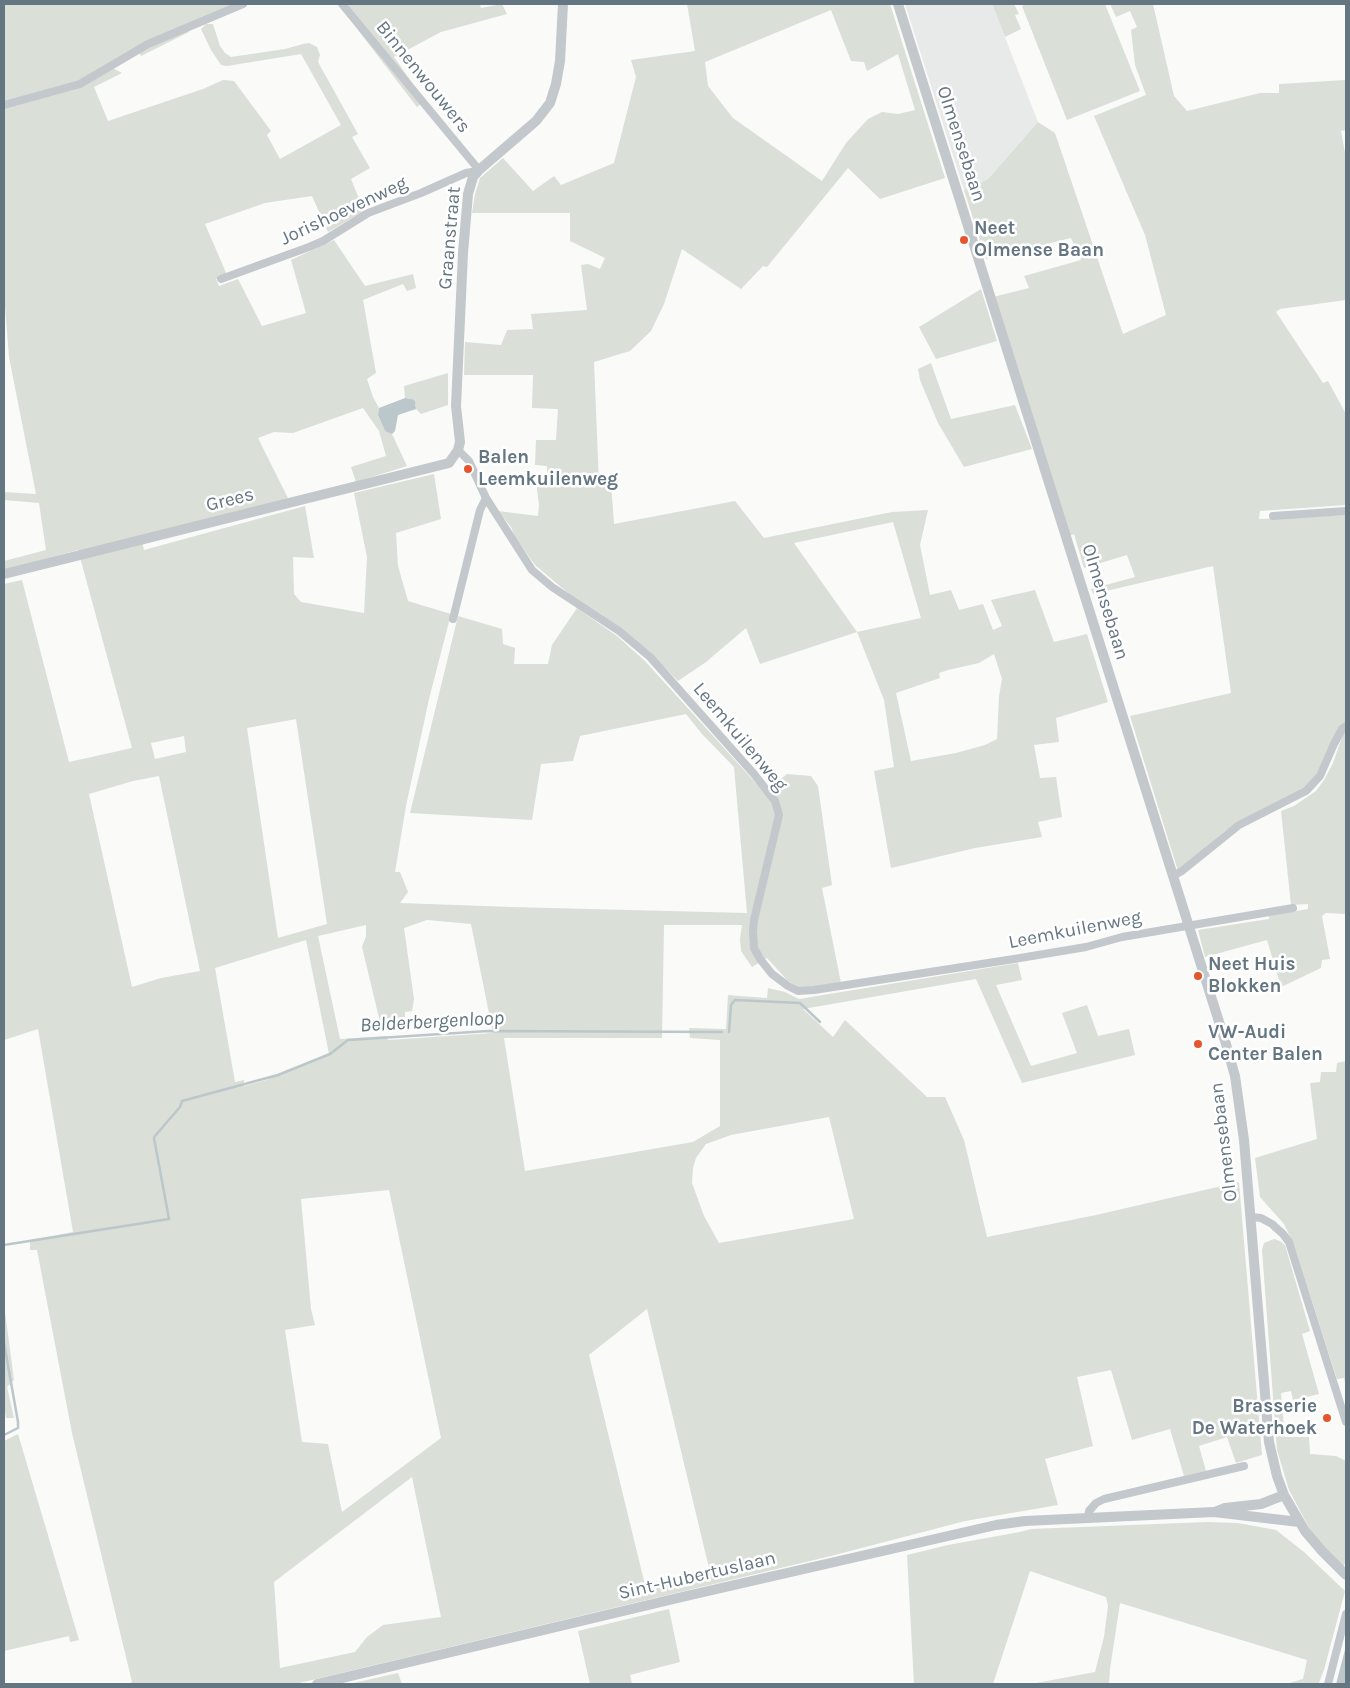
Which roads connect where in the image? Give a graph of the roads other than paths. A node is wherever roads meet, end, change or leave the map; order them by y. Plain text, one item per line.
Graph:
1 (244, 4) edge
2 (342, 4) edge
3 (563, 4) edge
4 (898, 4) edge
5 (4, 105) edge
6 (479, 170) junction
7 (221, 279) dead end
8 (458, 450) junction
9 (486, 498) junction
10 (1346, 511) edge
11 (1274, 516) dead end
12 (4, 574) edge
13 (453, 619) dead end
14 (1346, 726) edge
15 (1173, 876) junction
16 (1293, 908) dead end
17 (1189, 926) junction
18 (1250, 1217) junction
19 (1346, 1422) edge
20 (1244, 1466) dead end
21 (1284, 1495) junction
22 (1214, 1512) junction
23 (1088, 1518) junction
24 (1299, 1522) junction
25 (1346, 1575) edge
26 (1346, 1614) edge
27 (317, 1684) edge
28 (1328, 1684) edge

1 - 5 street
2 - 6 street, Binnenwouwers
3 - 6 street, Graanstraat
4 - 15 street, Olmensebaan
6 - 7 street, Jorishoevenweg
6 - 8 street, Graanstraat
8 - 9 street, Leemkuilenweg
8 - 12 street, Grees
9 - 13 street
9 - 17 street, Leemkuilenweg
10 - 11 street
14 - 15 street
15 - 17 street, Olmensebaan
16 - 17 street, Leemkuilenweg
17 - 18 street, Olmensebaan
18 - 19 street, Olmensebaan
18 - 21 street, Olmensebaan
20 - 23 street
21 - 22 street, Sint-Hubertuslaan
21 - 24 street, Olmensebaan
22 - 23 street, Sint-Hubertuslaan
22 - 24 street, Sint-Hubertuslaan
23 - 27 street, Sint-Hubertuslaan
24 - 25 street, Olmensebaan
26 - 28 street

